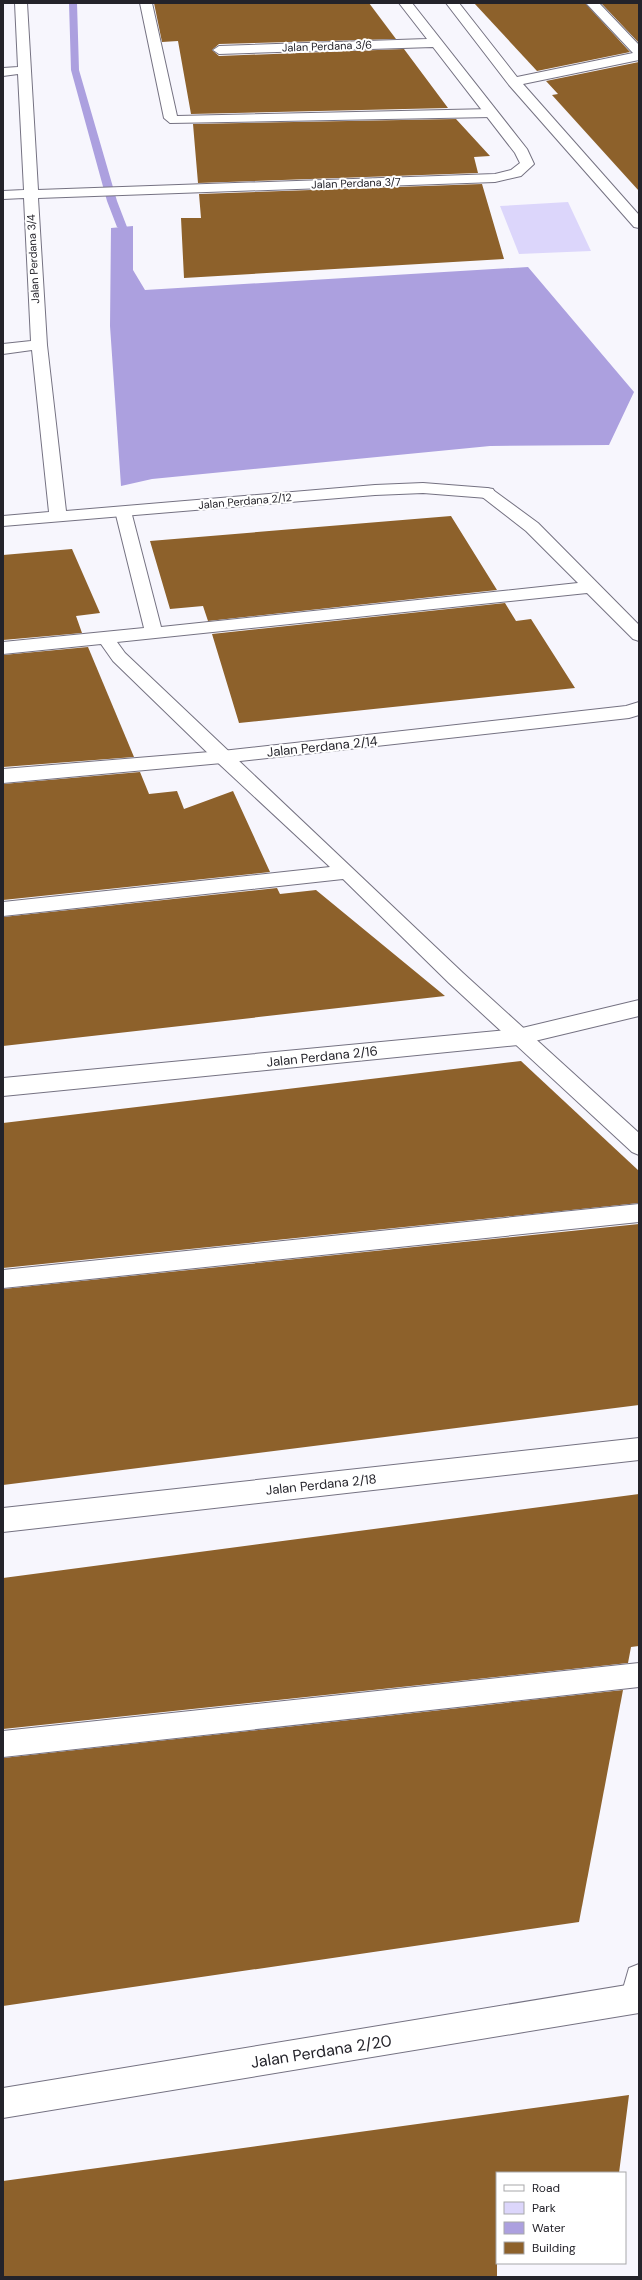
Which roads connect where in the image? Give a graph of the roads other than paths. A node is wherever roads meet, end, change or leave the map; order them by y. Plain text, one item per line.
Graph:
1 (21, 3) edge
2 (146, 3) edge
3 (405, 3) edge
4 (452, 3) edge
5 (592, 3) edge
6 (436, 43) junction
7 (219, 50) dead end
8 (639, 52) edge
9 (639, 56) edge
10 (24, 70) junction
11 (3, 72) edge
12 (514, 82) junction
13 (492, 113) junction
14 (29, 192) junction
15 (3, 195) edge
16 (634, 212) edge
17 (639, 224) edge
18 (39, 345) junction
19 (3, 348) edge
20 (487, 493) joint
21 (123, 511) junction
22 (58, 515) junction
23 (3, 521) edge
24 (590, 587) junction
25 (154, 634) junction
26 (639, 635) edge
27 (105, 638) junction
28 (3, 648) edge
29 (639, 708) edge
30 (222, 756) junction
31 (3, 776) edge
32 (347, 872) junction
33 (3, 909) edge
34 (639, 1008) edge
35 (518, 1036) junction
36 (3, 1087) edge
37 (639, 1146) edge
38 (639, 1213) edge
39 (3, 1279) edge
40 (639, 1449) edge
41 (3, 1520) edge
42 (639, 1675) edge
43 (3, 1744) edge
44 (637, 1992) edge
45 (3, 2103) edge

1 - 10 street, Jalan Perdana 3/4
2 - 13 lane
3 - 6 street, Jalan Perdana 3/7
4 - 12 street
5 - 8 street
6 - 7 street, Jalan Perdana 3/6
6 - 13 street, Jalan Perdana 3/7
9 - 12 street
10 - 11 street
10 - 14 street, Jalan Perdana 3/4
12 - 16 street
13 - 14 street, Jalan Perdana 3/7
14 - 15 street, Jalan Perdana 3/7
14 - 18 street, Jalan Perdana 3/4
16 - 17 street
18 - 19 street
18 - 22 street, Jalan Perdana 3/4
20 - 21 street, Jalan Perdana 2/12
20 - 24 lane
21 - 22 street, Jalan Perdana 2/12
21 - 25 lane
22 - 23 street, Jalan Perdana 2/12
24 - 25 lane
24 - 26 lane
25 - 27 lane
27 - 28 lane
27 - 30 lane
29 - 30 street, Jalan Perdana 2/14
30 - 31 street, Jalan Perdana 2/14
30 - 32 lane
32 - 33 lane
32 - 35 lane
34 - 35 street, Jalan Perdana 2/16
35 - 36 street, Jalan Perdana 2/16
35 - 37 lane
38 - 39 lane
40 - 41 street, Jalan Perdana 2/18
42 - 43 lane
44 - 45 street, Jalan Perdana 2/20

